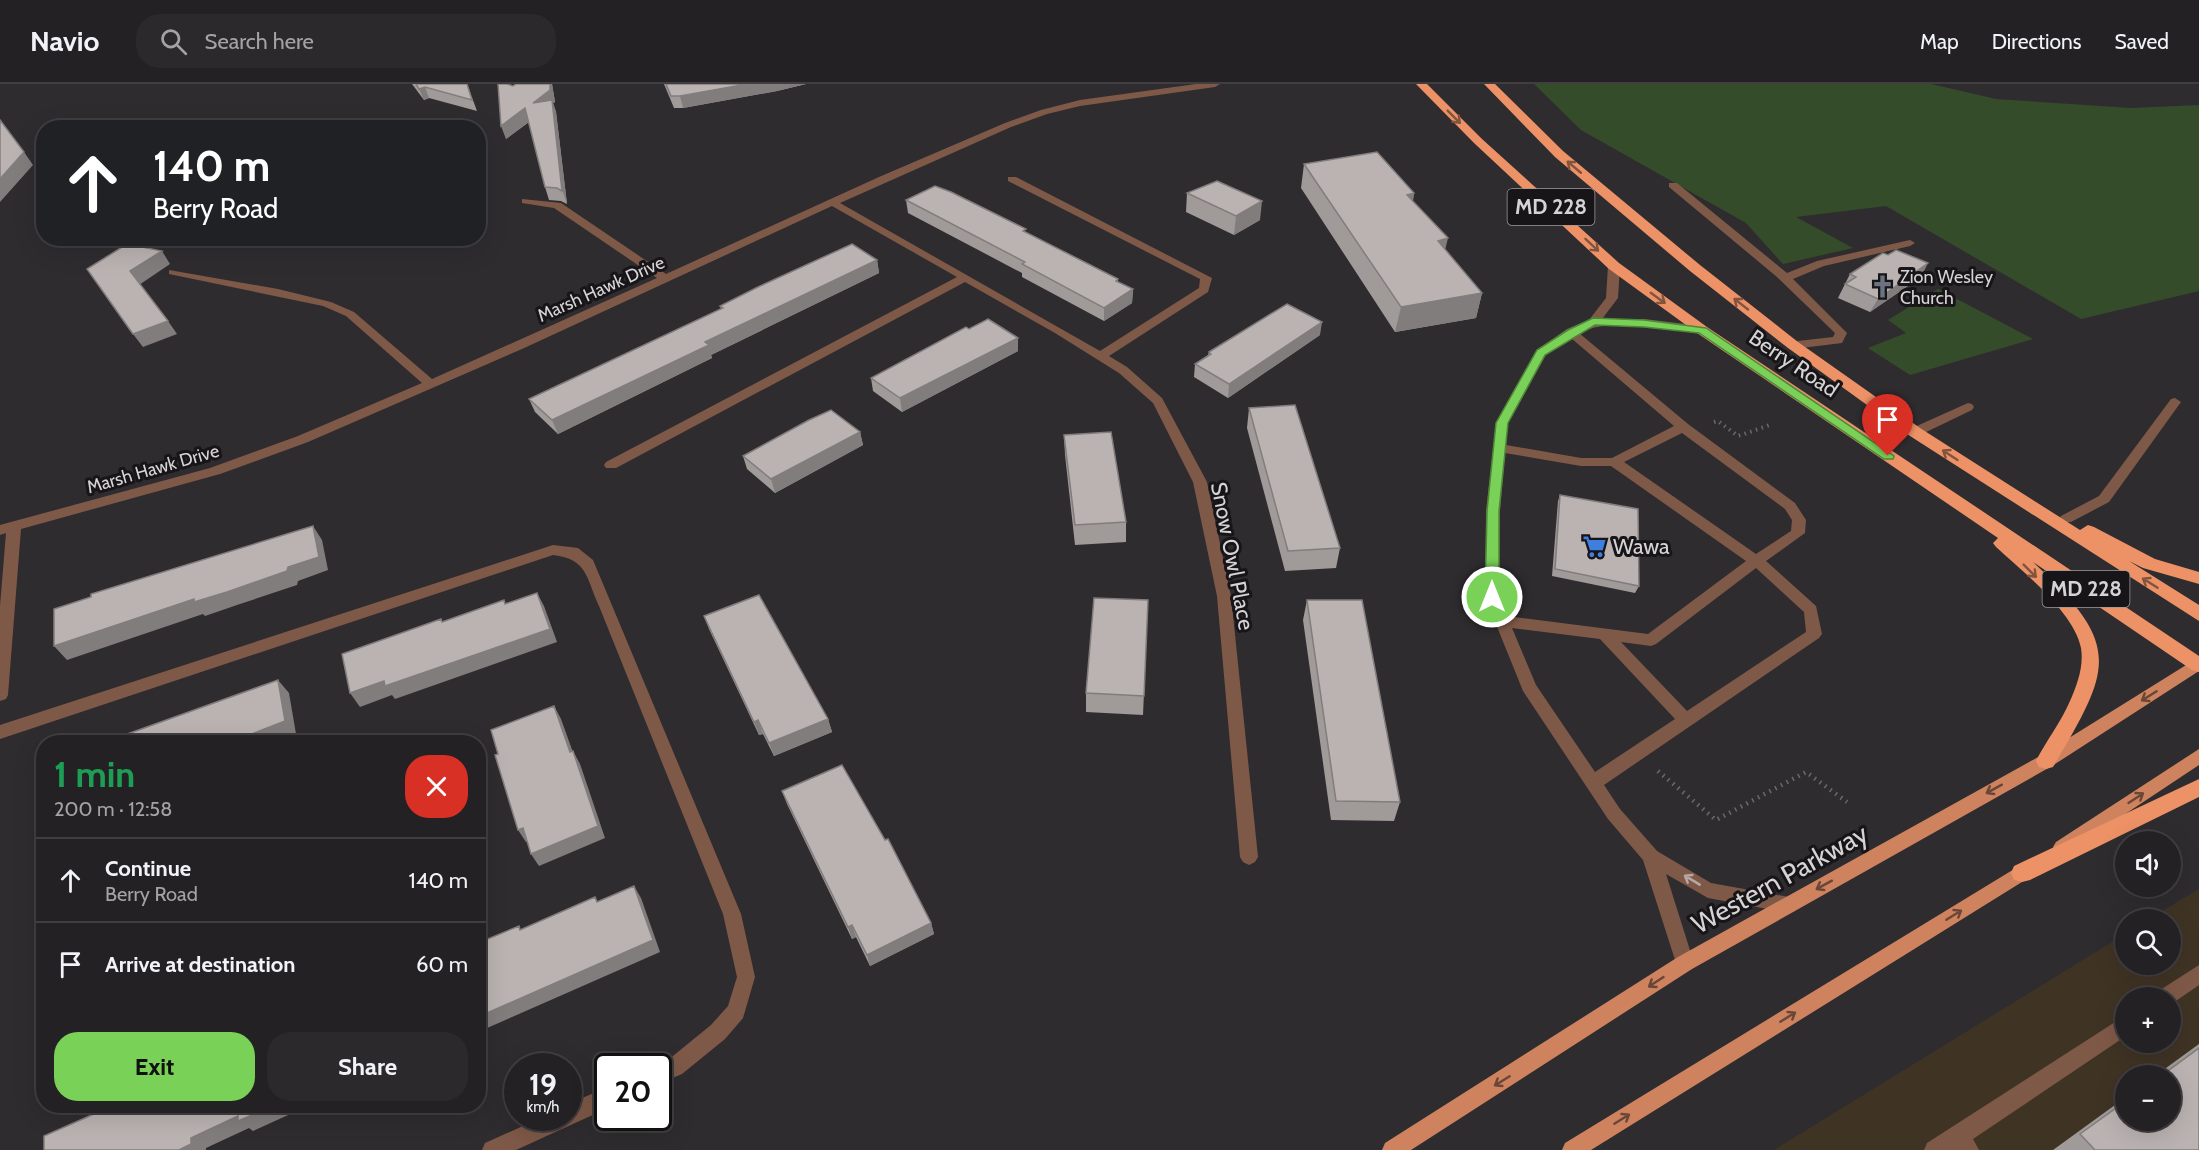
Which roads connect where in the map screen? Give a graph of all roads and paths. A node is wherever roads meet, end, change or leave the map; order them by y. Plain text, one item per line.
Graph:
1 (1215, 84) edge
2 (1421, 84) edge
3 (1489, 84) edge
4 (1012, 179) dead end
5 (1673, 186) dead end
6 (526, 201) dead end
7 (833, 203) junction
8 (1910, 243) dead end
9 (1614, 266) junction
10 (173, 272) dead end
11 (965, 277) junction
12 (1785, 278) junction
13 (666, 279) junction
14 (1593, 322) junction
15 (1702, 330) junction
16 (1571, 332) junction
17 (1793, 345) junction
18 (1100, 356) junction
19 (430, 384) junction
20 (2175, 402) dead end
21 (1968, 407) dead end
22 (1770, 425) dead end
23 (1685, 429) junction
24 (1915, 432) junction
25 (1499, 448) junction
26 (1614, 462) junction
27 (611, 465) dead end
28 (1972, 470) junction
29 (1974, 514) junction
30 (2066, 519) junction
31 (7, 528) edge
32 (1755, 561) junction
33 (2199, 578) edge
34 (2199, 614) edge
35 (1502, 621) junction
36 (1604, 634) junction
37 (2199, 664) edge
38 (0, 695) edge
39 (1686, 720) junction
40 (0, 732) edge
41 (2199, 756) edge
42 (2046, 761) junction
43 (1658, 771) dead end
44 (1593, 783) junction
45 (2199, 787) edge
46 (1846, 802) dead end
47 (1651, 856) junction
48 (1249, 857) dead end
49 (2022, 873) junction
50 (1789, 905) junction
51 (1685, 963) junction
52 (2199, 974) edge
53 (2180, 987) edge
54 (2115, 1032) edge
55 (672, 1068) edge
56 (535, 1131) edge
57 (1963, 1144) edge
58 (492, 1150) edge
59 (1392, 1150) edge
60 (1572, 1150) edge
61 (1934, 1150) edge

1 - 7 street, Marsh Hawk Drive
2 -> 9 highway, Berry Road / MD 228
17 -> 3 highway, Berry Road / MD 228
4 - 18 street
5 - 12 street
6 - 13 street
7 - 11 street, Snow Owl Place
7 - 13 street, Marsh Hawk Drive
8 - 12 street
9 - 14 street
9 -> 15 highway, Berry Road / MD 228
10 - 19 street
11 - 18 street, Snow Owl Place
11 - 27 street
12 - 17 street
13 - 19 street, Marsh Hawk Drive
14 - 15 street
14 - 16 street
15 - 29 highway, Berry Road / MD 228
16 - 23 street
16 - 25 street
17 - 24 highway, Berry Road / MD 228
18 - 48 street, Snow Owl Place
19 - 31 street, Marsh Hawk Drive
20 - 30 street
21 - 24 street
22 - 23 path
23 - 26 street
23 - 32 street
28 -> 24 highway, Berry Road / MD 228
25 - 26 street
25 - 35 street
26 - 32 street
28 - 30 highway
34 -> 28 highway, Berry Road / MD 228
29 - 37 highway, Berry Road / MD 228
29 -> 42 highway
30 - 33 highway
31 - 38 street
32 - 36 street
32 - 39 street
35 - 36 street
35 - 44 street
36 - 39 street
37 -> 42 main road, Western Parkway
39 - 44 street
40 - 55 street
49 -> 41 main road
42 -> 50 main road, Western Parkway
43 - 46 path
44 - 47 street
45 - 49 highway
50 -> 47 street
47 - 51 street
60 -> 49 main road
50 - 51 main road, Western Parkway
51 -> 59 main road, Western Parkway
52 - 53 street
54 - 57 street
56 - 58 street
57 - 61 street

